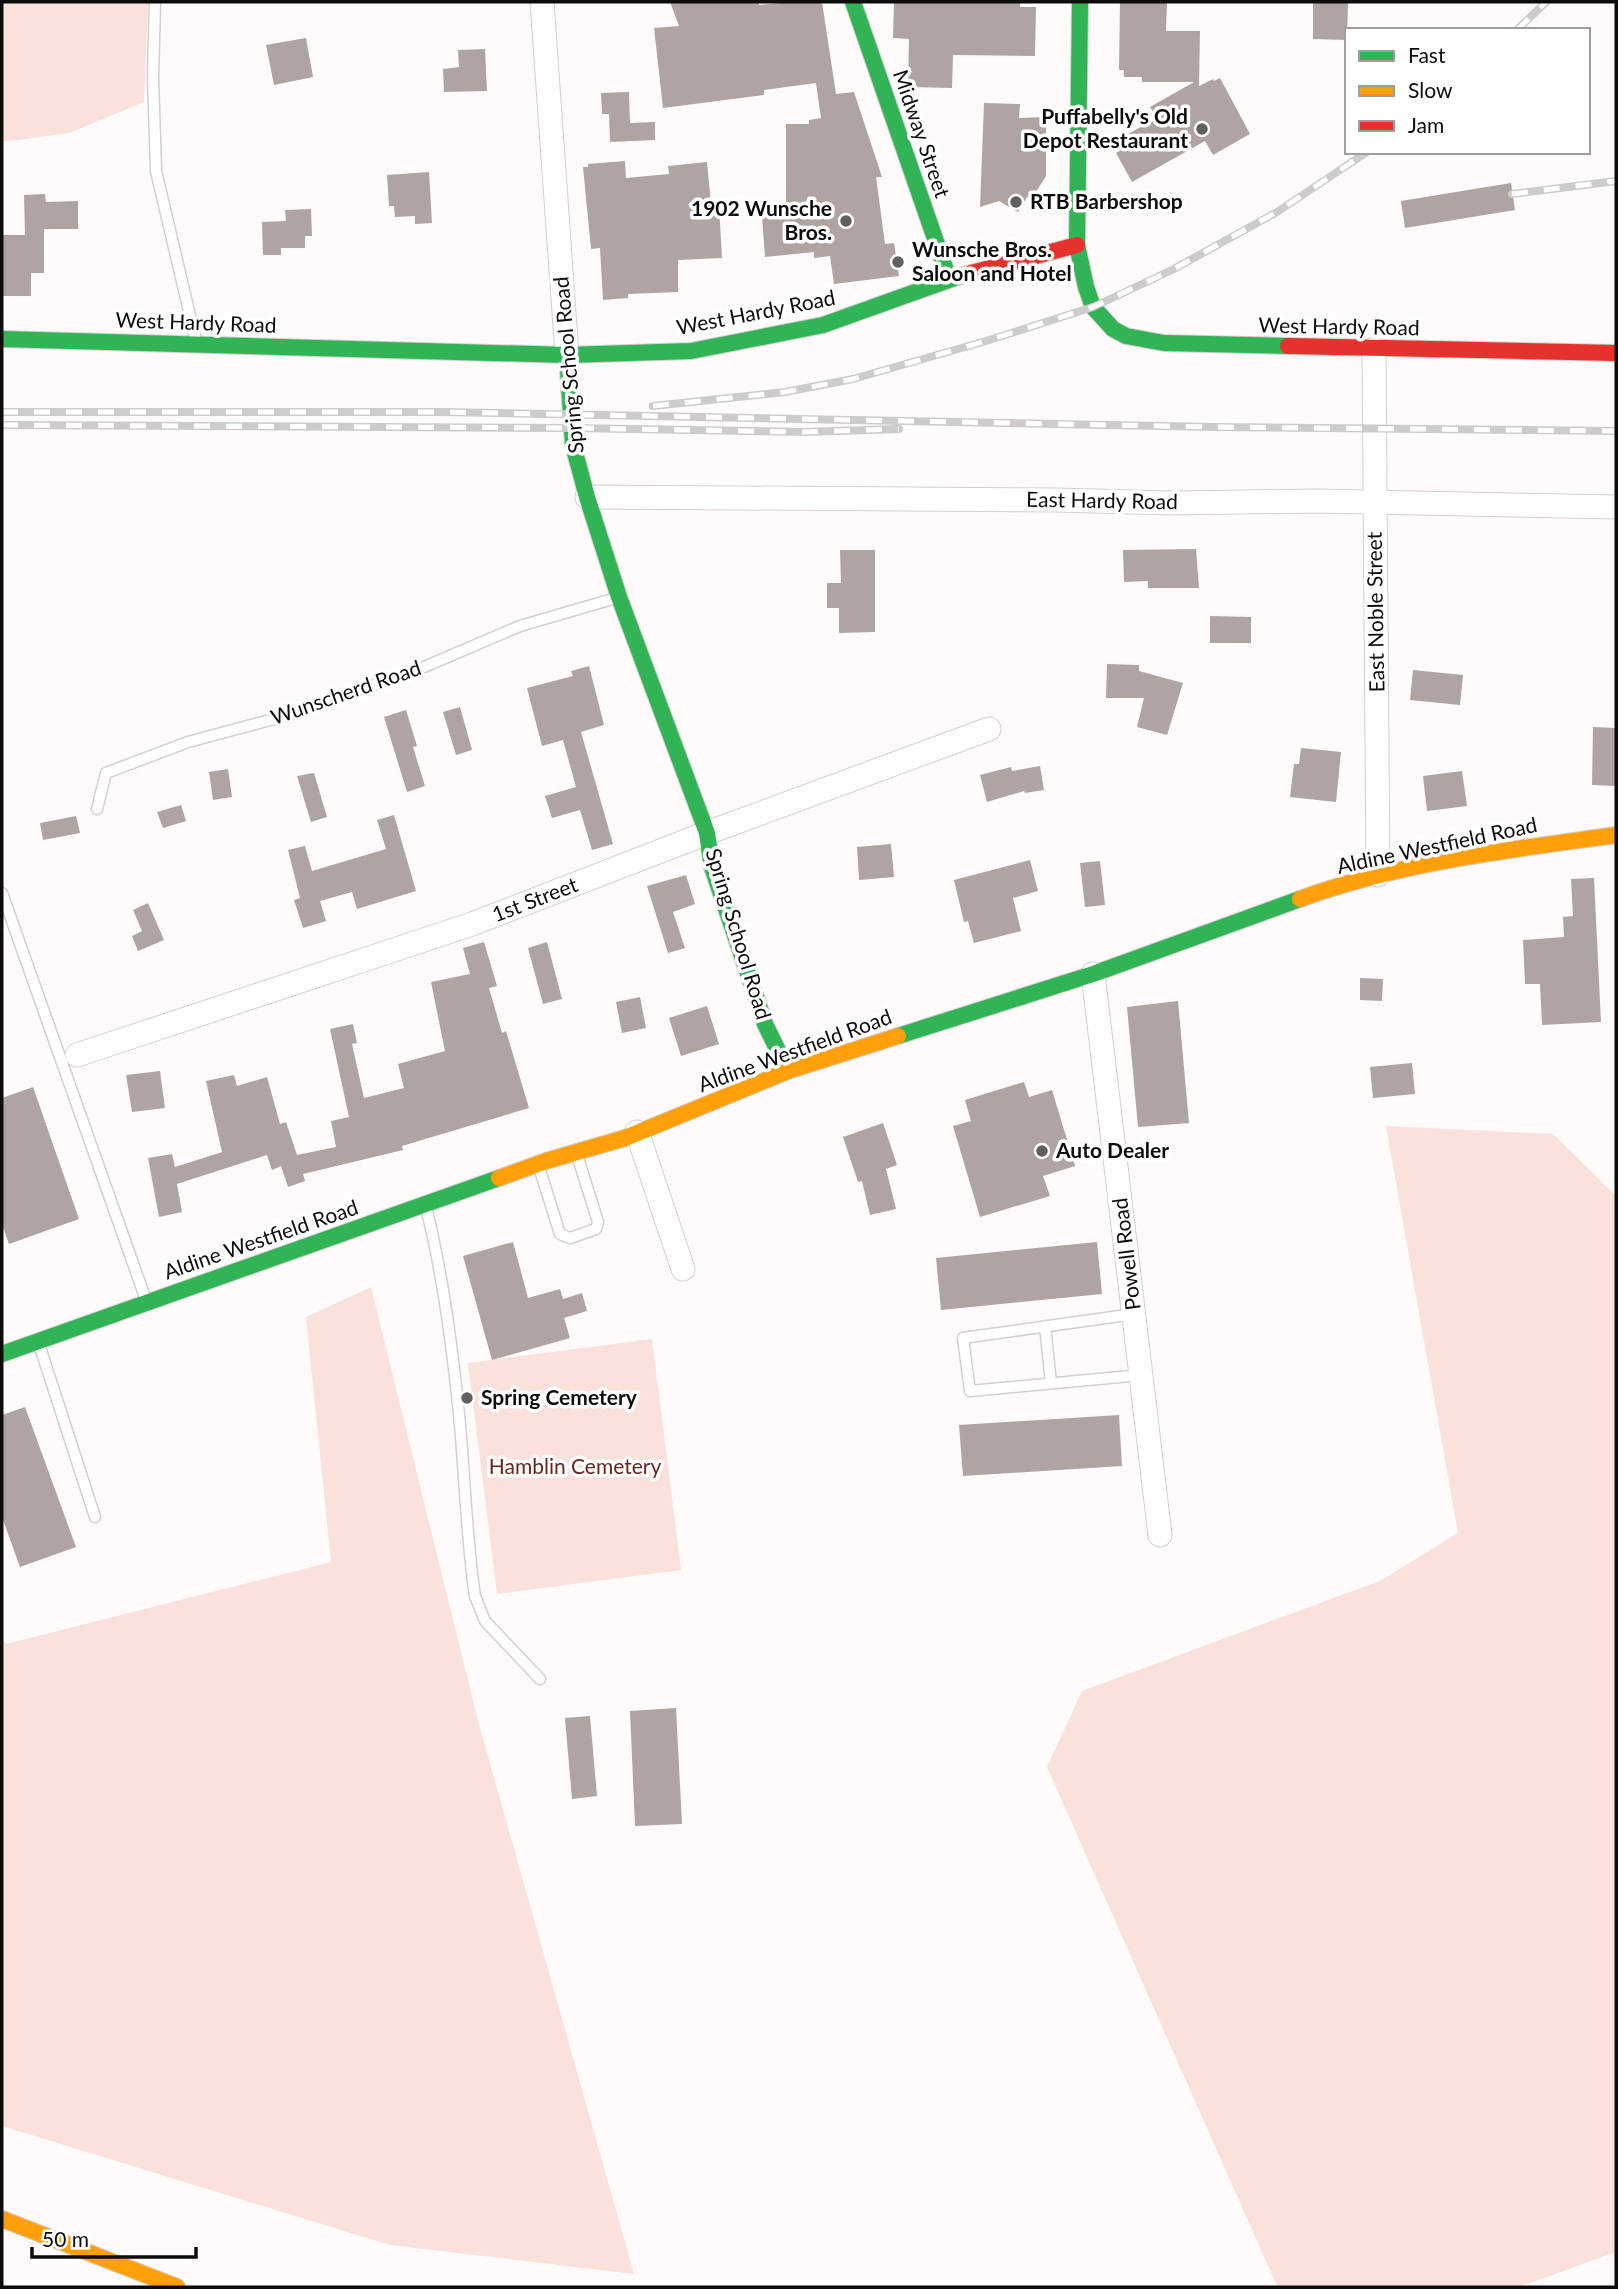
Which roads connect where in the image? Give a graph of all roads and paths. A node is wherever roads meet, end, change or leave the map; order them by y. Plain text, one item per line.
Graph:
1 (155, 2) edge
2 (542, 2) edge
3 (853, 2) edge
4 (1080, 2) edge
5 (1077, 245) junction
6 (949, 279) junction
7 (2, 339) edge
8 (196, 343) junction
9 (1374, 349) junction
10 (1616, 353) edge
11 (567, 355) junction
12 (587, 497) junction
13 (1375, 504) junction
14 (1616, 507) edge
15 (619, 597) junction
16 (989, 729) dead end
17 (97, 809) dead end
18 (707, 833) junction
19 (1616, 835) edge
20 (1378, 875) junction
21 (2, 893) edge
22 (1093, 974) junction
23 (76, 1055) dead end
24 (788, 1071) junction
25 (637, 1132) junction
26 (577, 1152) junction
27 (538, 1164) junction
28 (425, 1204) junction
29 (683, 1269) dead end
30 (147, 1302) junction
31 (1134, 1314) junction
32 (1045, 1326) junction
33 (38, 1341) junction
34 (2, 1354) edge
35 (1141, 1375) junction
36 (1051, 1383) junction
37 (95, 1517) dead end
38 (1160, 1535) dead end
39 (540, 1679) dead end
40 (2, 2219) edge
41 (177, 2287) edge

1 - 8 lane
2 - 11 street, Spring School Road
3 - 6 main road, Midway Street
4 - 5 main road
5 - 6 main road, West Hardy Road
5 - 9 main road, West Hardy Road
6 - 11 main road, West Hardy Road
7 - 8 main road, West Hardy Road
8 - 11 main road, West Hardy Road
9 - 10 main road, West Hardy Road
9 - 13 street, East Noble Street
11 - 12 main road, Spring School Road
12 - 13 street, East Hardy Road
12 - 15 main road, Spring School Road
13 - 14 street, East Hardy Road
13 - 20 street, East Noble Street
15 - 17 lane, Wunscherd Road
15 - 18 main road, Spring School Road
16 - 18 street, 1st Street
18 - 23 street, 1st Street
18 - 24 main road, Spring School Road
19 - 20 main road, Aldine Westfield Road
20 - 22 main road, Aldine Westfield Road
21 - 30 lane
22 - 24 main road, Aldine Westfield Road
22 - 31 street, Powell Road
24 - 25 main road, Aldine Westfield Road
25 - 26 main road, Aldine Westfield Road
25 - 29 street
26 - 27 main road, Aldine Westfield Road
26 - 27 lane
27 - 28 main road, Aldine Westfield Road
28 - 30 main road, Aldine Westfield Road
28 - 39 lane
30 - 33 main road, Aldine Westfield Road
31 - 32 lane
31 - 35 street, Powell Road
32 - 36 lane
32 - 36 lane
33 - 34 main road, Aldine Westfield Road
33 - 37 lane
35 - 36 lane
35 - 38 street, Powell Road
40 - 41 main road

